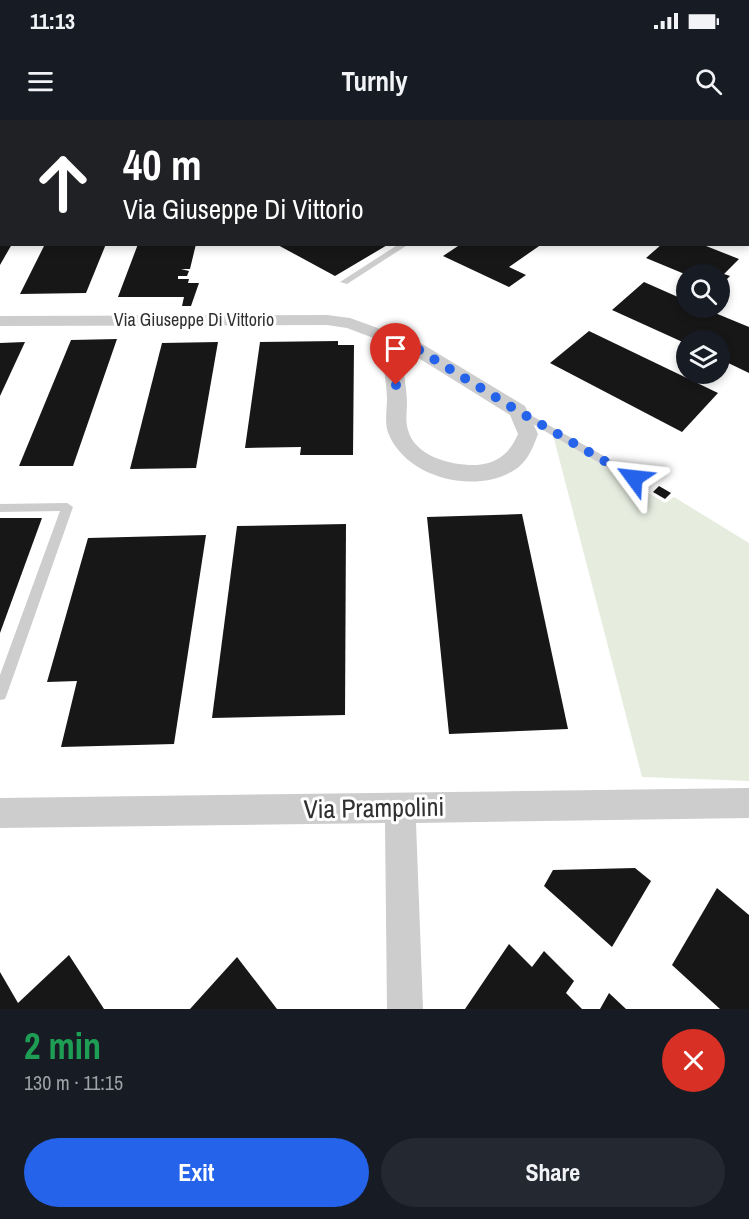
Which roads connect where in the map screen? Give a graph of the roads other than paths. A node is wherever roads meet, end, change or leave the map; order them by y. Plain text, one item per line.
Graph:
1 (402, 246) edge
2 (344, 282) dead end
3 (0, 321) edge
4 (384, 336) junction
5 (518, 411) junction
6 (634, 478) dead end
7 (0, 508) edge
8 (0, 694) edge
9 (749, 803) edge
10 (400, 808) junction
11 (0, 813) edge
12 (405, 1009) edge

1 - 2 lane
3 - 4 street, Via Giuseppe Di Vittorio
4 - 5 street, Via Giuseppe Di Vittorio
4 - 5 street
5 - 6 lane
7 - 8 lane
9 - 10 street, Via Prampolini
10 - 11 street, Via Prampolini
10 - 12 street

